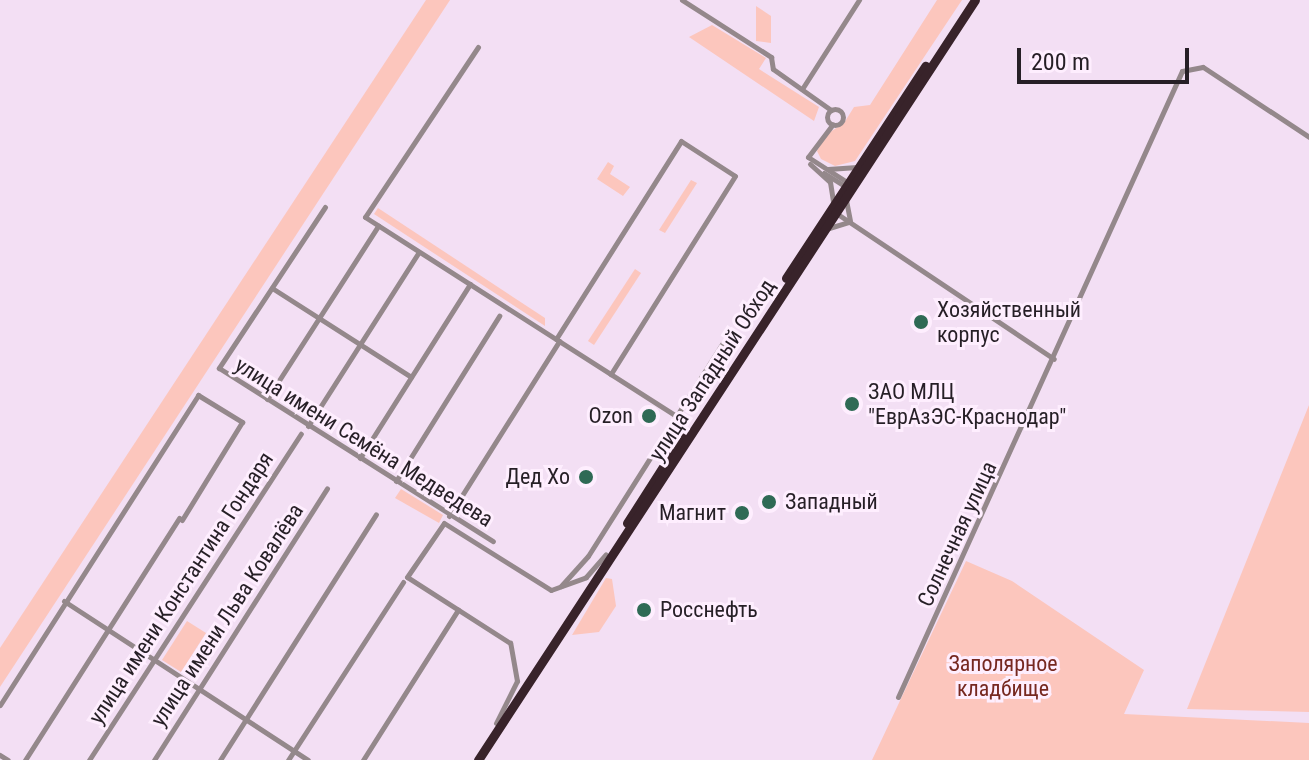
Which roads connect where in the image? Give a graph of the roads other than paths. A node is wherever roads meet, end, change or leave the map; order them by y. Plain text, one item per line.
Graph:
1 (682, 0) edge
2 (859, 0) edge
3 (968, 0) edge
4 (975, 0) edge
5 (478, 47) dead end
6 (802, 89) junction
7 (831, 110) junction
8 (833, 124) junction
9 (1309, 137) edge
10 (865, 157) junction
11 (809, 161) junction
12 (826, 168) junction
13 (849, 189) junction
14 (325, 207) dead end
15 (832, 213) junction
16 (850, 222) junction
17 (378, 226) junction
18 (826, 231) junction
19 (419, 252) junction
20 (470, 284) junction
21 (272, 288) junction
22 (499, 316) dead end
23 (319, 318) junction
24 (558, 340) junction
25 (360, 344) junction
26 (722, 344) dead end
27 (1054, 359) junction
28 (611, 374) junction
29 (411, 377) junction
30 (267, 399) junction
31 (679, 418) junction
32 (308, 426) junction
33 (301, 434) dead end
34 (360, 458) junction
35 (396, 481) junction
36 (327, 488) dead end
37 (376, 514) dead end
38 (449, 515) junction
39 (444, 523) junction
40 (493, 541) dead end
41 (606, 554) junction
42 (403, 582) dead end
43 (560, 587) junction
44 (64, 601) junction
45 (458, 610) junction
46 (107, 629) junction
47 (153, 659) junction
48 (199, 689) junction
49 (898, 697) dead end
50 (0, 705) edge
51 (246, 720) junction
52 (496, 723) junction
53 (294, 751) junction
54 (0, 755) edge
55 (8, 760) edge
56 (25, 760) edge
57 (89, 760) edge
58 (154, 760) edge
59 (220, 760) edge
60 (288, 760) edge
61 (308, 760) edge
62 (363, 760) edge
63 (472, 760) edge
64 (478, 760) edge

1 - 6 street
2 - 6 street
3 - 10 highway, улица Западный Обход
4 - 13 highway, улица Западный Обход
5 - 17 street
6 - 7 street
7 - 8 street
7 - 8 street
8 - 11 street
9 - 27 street, Солнечная улица
10 - 12 street
10 - 13 highway, улица Западный Обход
11 - 12 street
11 - 13 street
11 - 15 street
12 - 13 street
13 - 15 highway, улица Западный Обход
13 - 16 street
14 - 21 street
15 - 16 street
15 - 18 highway, улица Западный Обход
15 - 41 highway, улица Западный Обход
16 - 18 street
16 - 27 street
17 - 19 street
17 - 23 street
18 - 64 highway, улица Западный Обход
19 - 20 street
19 - 25 street
20 - 24 street
20 - 29 street
21 - 23 street
21 - 30 street, улица имени Семёна Медведева
22 - 35 street
23 - 25 street
23 - 30 street
24 - 28 street
24 - 28 street
24 - 38 street
25 - 29 street
25 - 32 street
26 - 31 street
27 - 49 street, Солнечная улица
28 - 31 street
29 - 34 street
30 - 32 street, улица имени Семёна Медведева
31 - 43 street
32 - 34 street, улица имени Семёна Медведева
33 - 47 street, улица имени Константина Гондаря
34 - 35 street, улица имени Семёна Медведева
35 - 38 street, улица имени Семёна Медведева
36 - 48 street, улица имени Льва Ковалёва
37 - 51 street
38 - 39 street
38 - 40 street, улица имени Семёна Медведева
39 - 43 street
39 - 45 street
41 - 43 street
41 - 52 highway, улица Западный Обход
42 - 53 street
44 - 46 street
44 - 46 street
44 - 50 street
45 - 52 street
45 - 62 street
46 - 47 street
46 - 56 street
47 - 48 street
47 - 57 street, улица имени Константина Гондаря
48 - 51 street
48 - 58 street, улица имени Льва Ковалёва
51 - 53 street
51 - 59 street
52 - 63 highway, улица Западный Обход
53 - 60 street
53 - 61 street
54 - 55 street

